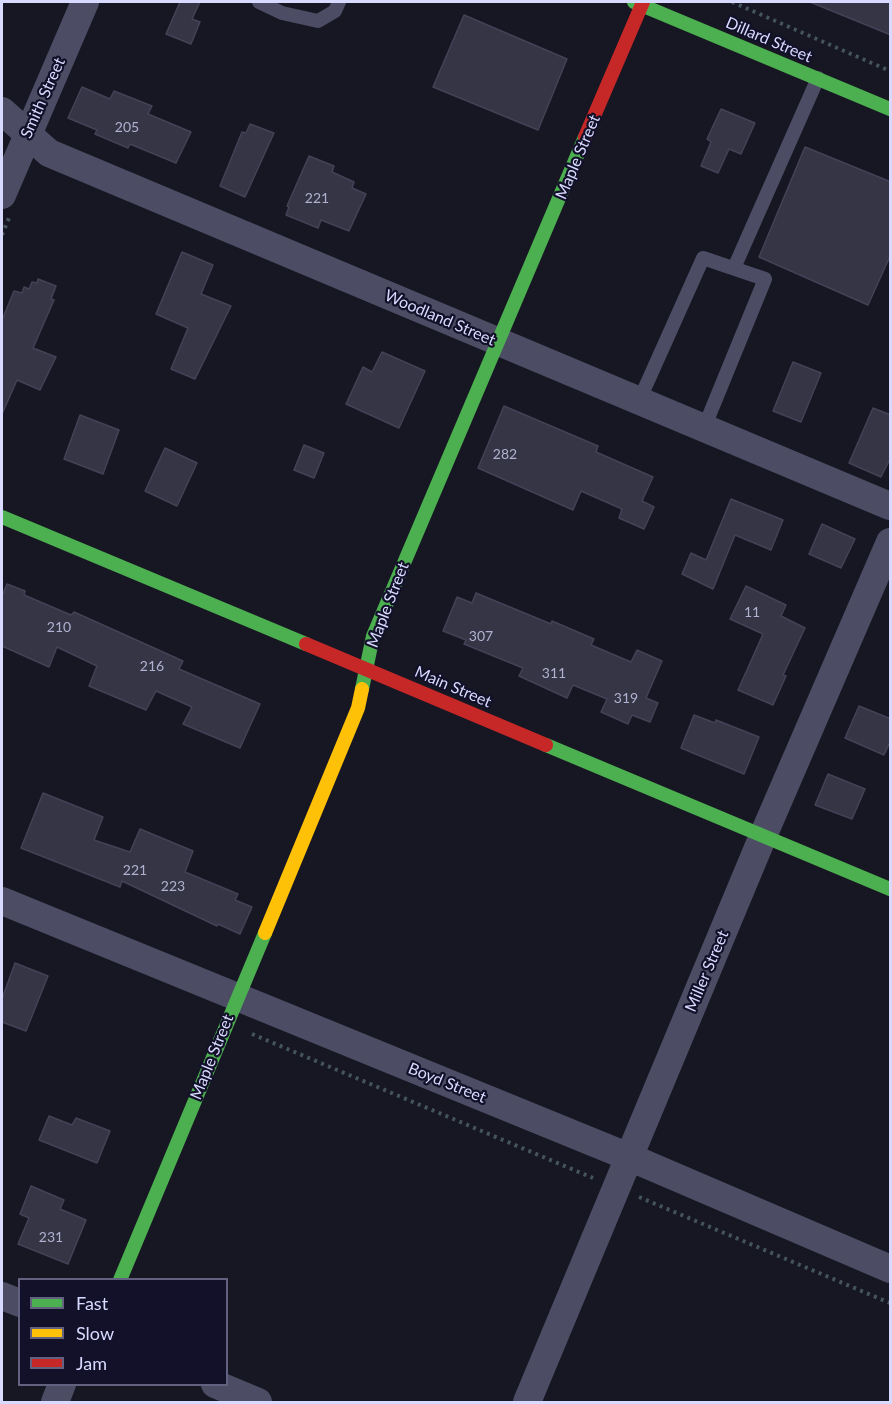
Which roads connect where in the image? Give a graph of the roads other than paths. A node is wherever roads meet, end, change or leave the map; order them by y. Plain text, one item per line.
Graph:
1 (85, 2) edge
2 (260, 2) edge
3 (339, 2) edge
4 (640, 3) edge
5 (818, 78) junction
6 (891, 109) edge
7 (2, 111) edge
8 (28, 133) junction
9 (2, 195) edge
10 (734, 268) junction
11 (499, 343) junction
12 (639, 401) junction
13 (704, 428) junction
14 (891, 506) edge
15 (2, 517) edge
16 (891, 542) edge
17 (366, 668) junction
18 (763, 836) junction
19 (891, 889) edge
20 (2, 901) edge
21 (232, 1009) junction
22 (629, 1157) junction
23 (891, 1269) edge
24 (121, 1278) edge
25 (2, 1296) edge
26 (18, 1302) edge
27 (61, 1386) edge
28 (220, 1386) edge
29 (55, 1402) edge
30 (258, 1402) edge
31 (527, 1402) edge

1 - 8 street, Smith Street
2 - 3 lane
4 - 5 street, Dillard Street
4 - 11 street, Maple Street
5 - 6 street, Dillard Street
5 - 10 lane
7 - 8 street, Woodland Street
8 - 9 street, Smith Street
8 - 11 street, Woodland Street
10 - 12 lane
10 - 13 lane
11 - 12 street, Woodland Street
11 - 17 street, Maple Street
12 - 13 street, Woodland Street
13 - 14 street, Woodland Street
15 - 17 street, Main Street
16 - 18 street, Miller Street
17 - 18 street, Main Street
17 - 21 street, Maple Street
18 - 19 street, Main Street
18 - 22 street, Miller Street
20 - 21 street, Boyd Street
21 - 22 street, Boyd Street
21 - 24 street, Maple Street
22 - 23 street, Boyd Street
22 - 31 street, Miller Street
25 - 26 street
27 - 29 street
28 - 30 street

